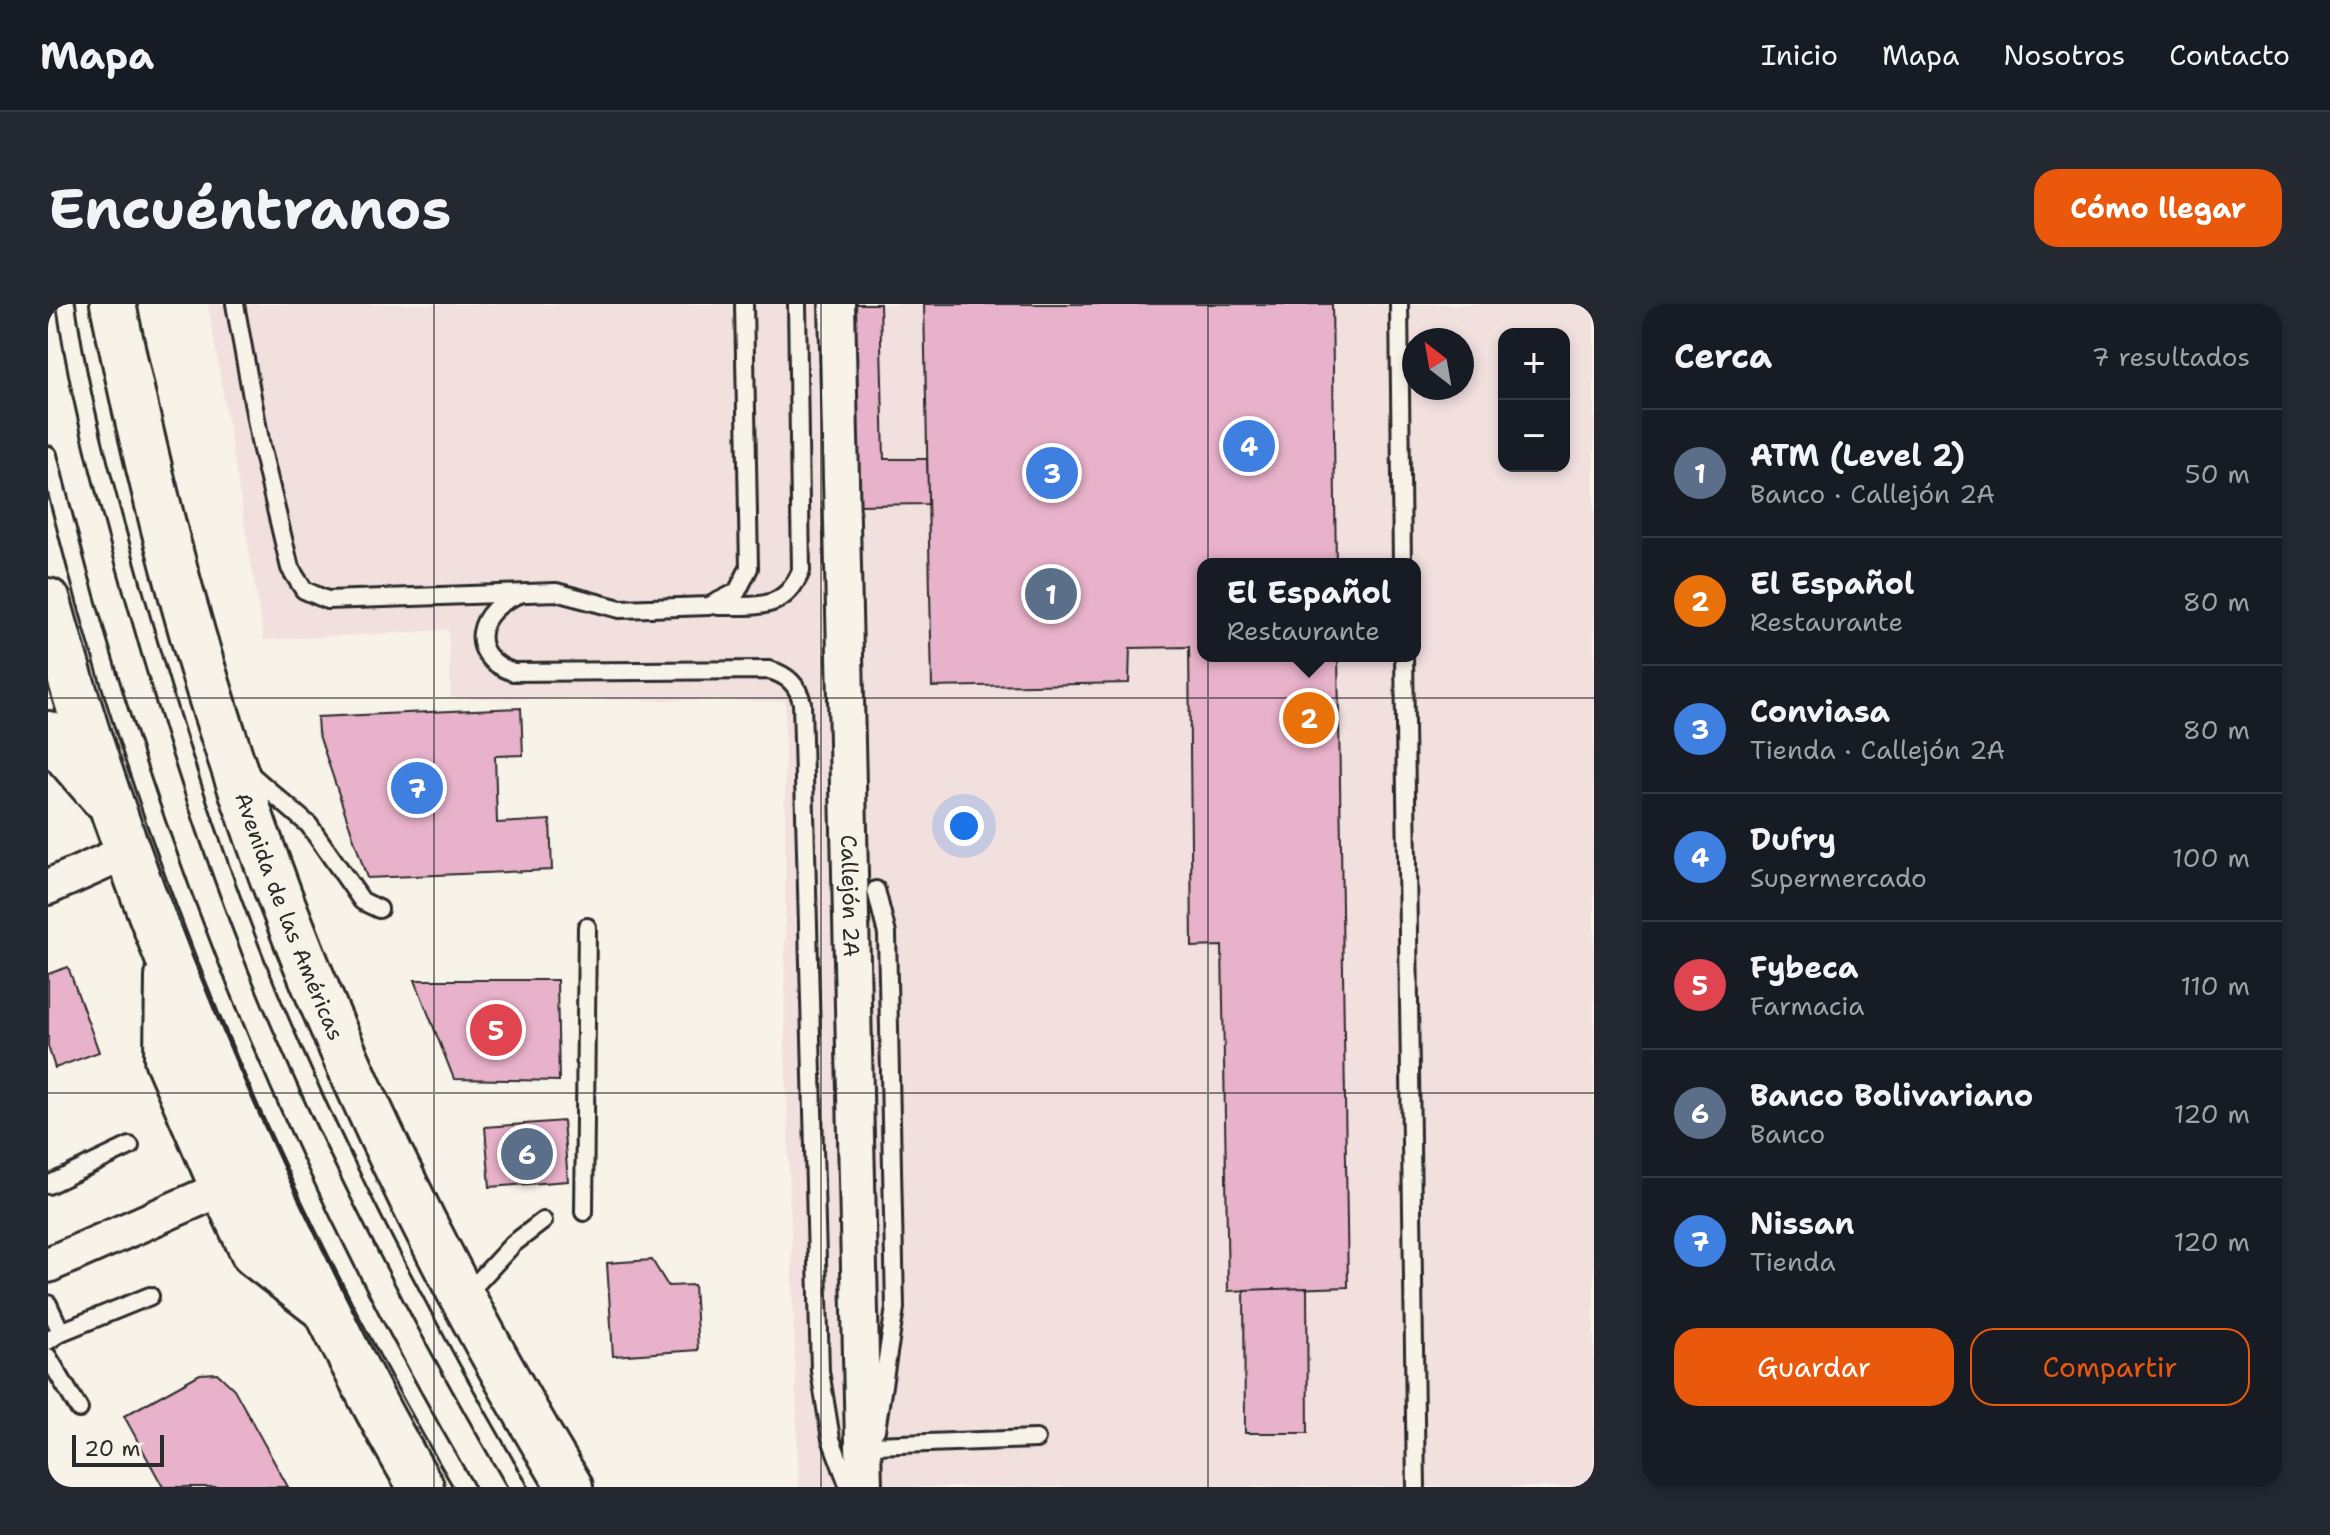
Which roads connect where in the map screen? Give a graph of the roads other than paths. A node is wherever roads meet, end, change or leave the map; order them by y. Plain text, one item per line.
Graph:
1 (66, 304) edge
2 (113, 304) edge
3 (235, 304) edge
4 (744, 304) edge
5 (797, 304) edge
6 (837, 304) edge
7 (1399, 304) edge
8 (48, 455) edge
9 (1402, 558) edge
10 (520, 594) junction
11 (48, 601) edge
12 (709, 606) junction
13 (1404, 662) edge
14 (48, 734) edge
15 (230, 756) junction
16 (113, 808) junction
17 (127, 852) junction
18 (48, 887) edge
19 (876, 890) dead end
20 (379, 909) dead end
21 (587, 927) dead end
22 (168, 959) junction
23 (130, 1146) dead end
24 (48, 1185) edge
25 (223, 1188) junction
26 (584, 1212) dead end
27 (543, 1221) dead end
28 (48, 1265) edge
29 (150, 1296) dead end
30 (463, 1298) junction
31 (48, 1304) edge
32 (326, 1310) junction
33 (55, 1336) edge
34 (48, 1357) edge
35 (79, 1409) dead end
36 (1036, 1439) dead end
37 (874, 1445) junction
38 (403, 1477) edge
39 (464, 1487) edge
40 (518, 1487) edge
41 (570, 1487) edge
42 (849, 1487) edge
43 (865, 1487) edge
44 (1416, 1487) edge

1 - 40 lane, Avenida de las Américas
2 - 15 main road, Avenida de las Américas
3 - 10 lane
4 - 12 lane
5 - 12 lane
6 - 43 street, Callejón 2A
7 - 9 lane
8 - 39 lane
10 - 12 lane
10 - 42 lane
11 - 16 main road
13 - 44 lane
14 - 16 main road
15 - 20 lane
15 - 30 main road, Avenida de las Américas
16 - 17 main road
17 - 18 street
17 - 22 main road
19 - 37 lane
21 - 26 lane
22 - 25 main road
22 - 32 main road
23 - 24 lane
25 - 28 street
25 - 32 main road
27 - 30 lane
29 - 33 lane
30 - 41 main road, Avenida de las Américas
31 - 33 lane
32 - 38 main road
34 - 35 lane
36 - 37 lane
37 - 43 lane

